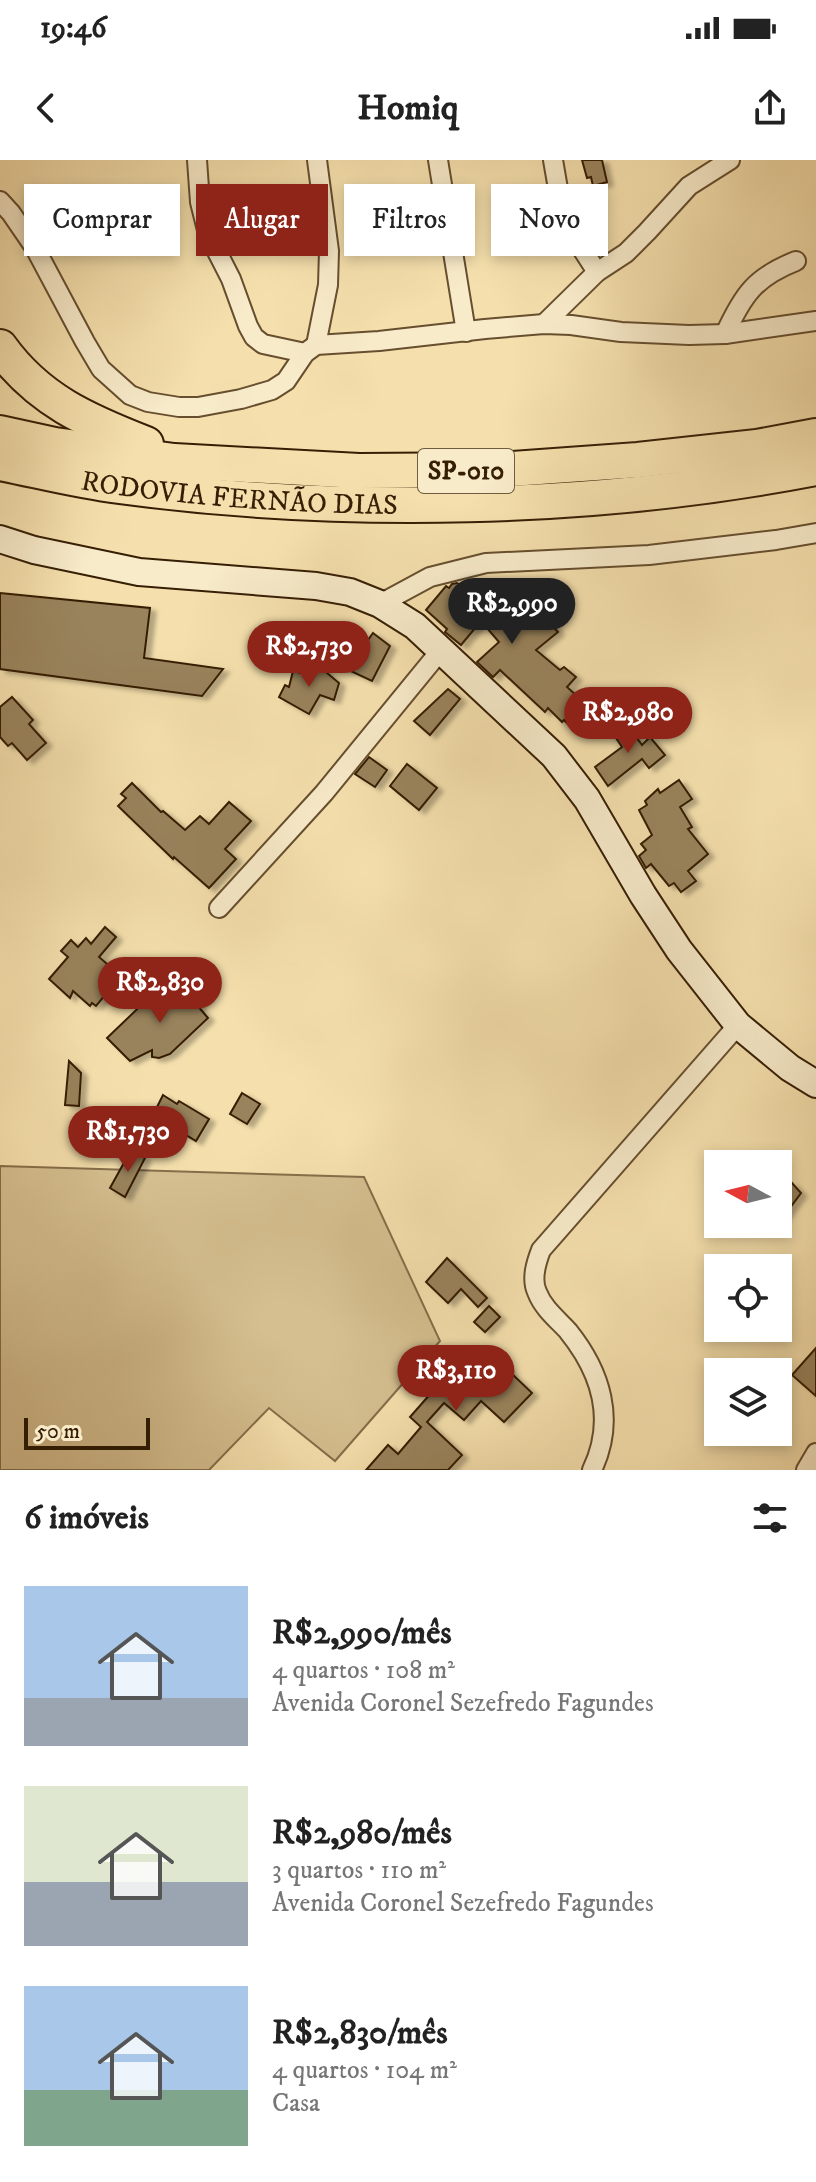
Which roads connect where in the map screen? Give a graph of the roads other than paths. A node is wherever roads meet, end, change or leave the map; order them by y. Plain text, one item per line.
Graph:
1 (197, 160) edge
2 (317, 160) edge
3 (438, 160) edge
4 (553, 160) edge
5 (730, 160) edge
6 (0, 201) edge
7 (796, 261) dead end
8 (597, 272) junction
9 (816, 321) edge
10 (544, 324) junction
11 (466, 332) junction
12 (725, 334) junction
13 (0, 347) edge
14 (310, 349) junction
15 (0, 433) edge
16 (816, 436) edge
17 (174, 461) junction
18 (0, 463) edge
19 (816, 468) edge
20 (816, 533) edge
21 (0, 539) edge
22 (380, 604) junction
23 (441, 650) junction
24 (219, 908) dead end
25 (738, 1025) junction
26 (816, 1084) edge
27 (816, 1453) edge
28 (592, 1470) edge
29 (806, 1470) edge

1 - 14 street
2 - 14 street
3 - 11 street
4 - 8 street
5 - 8 street
6 - 14 street
7 - 12 street
8 - 10 street
9 - 12 street
10 - 11 street
10 - 12 street
11 - 14 street
13 - 17 highway
15 - 17 highway, RODOVIA FERNÃO DIAS / SP-010
16 - 17 highway, RODOVIA FERNÃO DIAS / SP-010
18 - 19 highway, RODOVIA FERNÃO DIAS / SP-010
20 - 22 street
21 - 22 main road
22 - 23 main road
23 - 24 street
23 - 25 main road
25 - 26 main road
25 - 28 street
27 - 29 street

